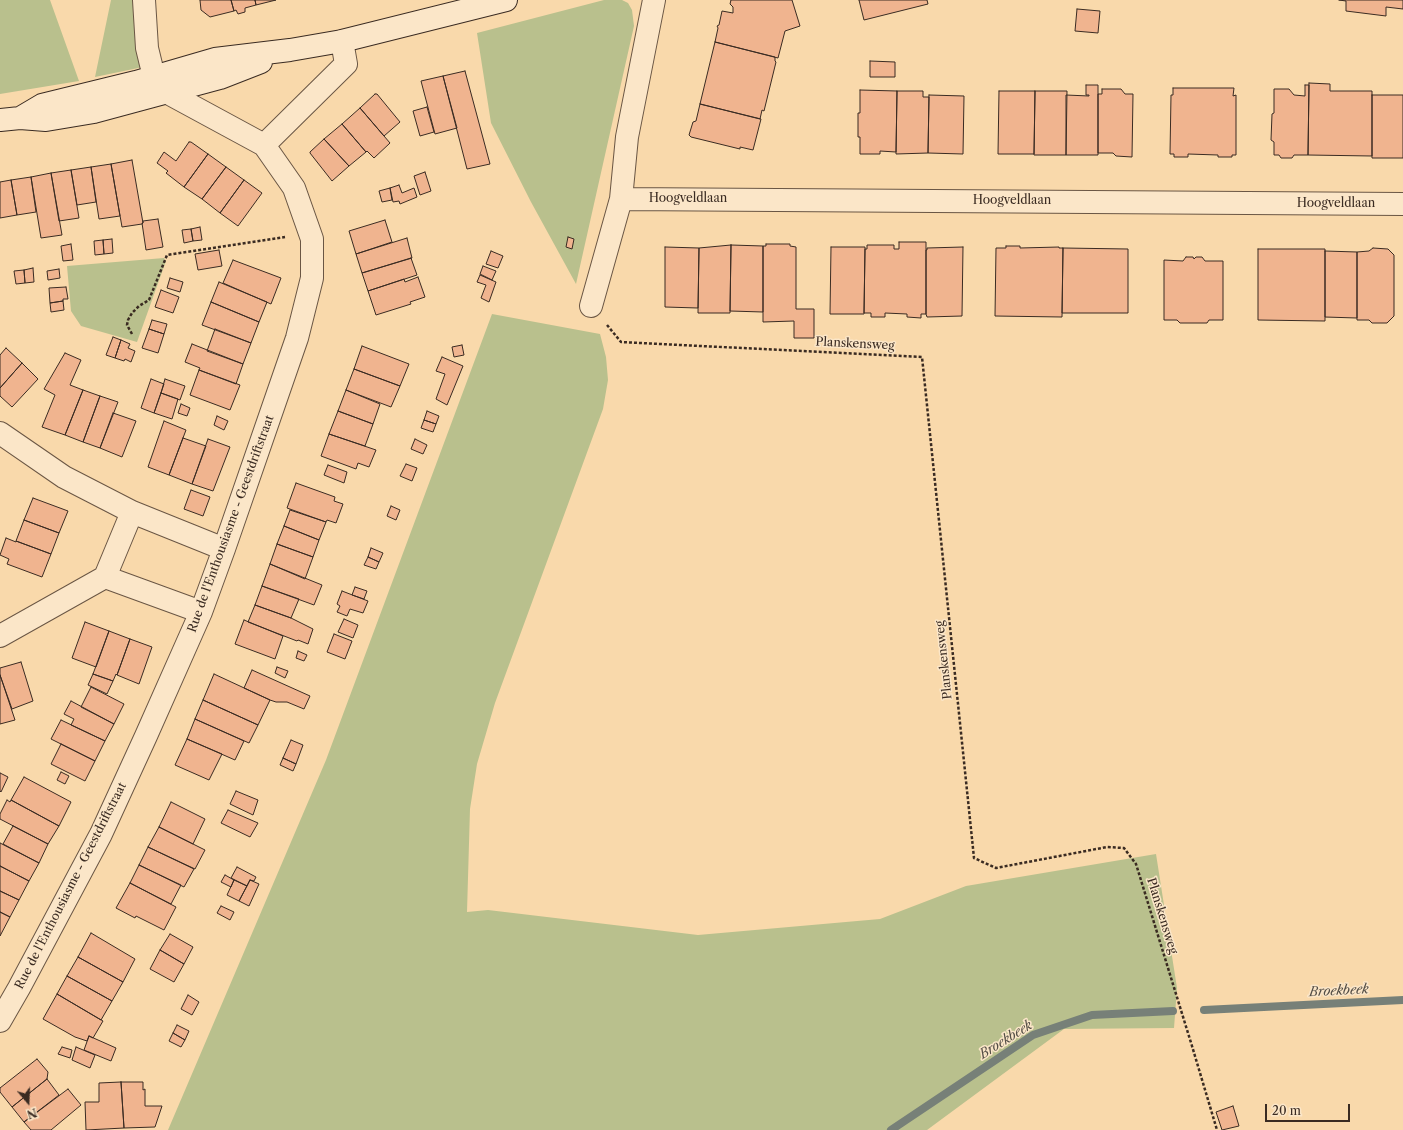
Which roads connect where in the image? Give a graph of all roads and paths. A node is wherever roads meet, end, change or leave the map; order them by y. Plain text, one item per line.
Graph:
1 (144, 0) edge
2 (506, 0) edge
3 (654, 0) edge
4 (342, 41) junction
5 (290, 50) junction
6 (154, 77) junction
7 (168, 93) junction
8 (10, 119) edge
9 (264, 145) junction
10 (621, 199) junction
11 (1403, 204) edge
12 (309, 232) junction
13 (591, 306) joint
14 (132, 334) dead end
15 (0, 432) edge
16 (132, 512) junction
17 (224, 549) junction
18 (105, 577) junction
19 (201, 612) junction
20 (0, 636) edge
21 (0, 1021) edge
22 (1217, 1130) edge

1 - 6 street
2 - 4 street
3 - 10 street
4 - 5 street
4 - 9 street
5 - 6 street
5 - 7 street
6 - 7 street
6 - 8 street
7 - 8 street
7 - 9 street, Rue de l'Enthousiasme - Geestdriftstraat
9 - 12 street, Rue de l'Enthousiasme - Geestdriftstraat
10 - 11 street, Hoogveldlaan
10 - 13 street
12 - 14 path
12 - 17 street, Rue de l'Enthousiasme - Geestdriftstraat
13 - 22 path, Planskensweg
15 - 16 street
16 - 17 street
16 - 18 street
17 - 19 street, Rue de l'Enthousiasme - Geestdriftstraat
18 - 19 street
18 - 20 street
19 - 21 street, Rue de l'Enthousiasme - Geestdriftstraat

